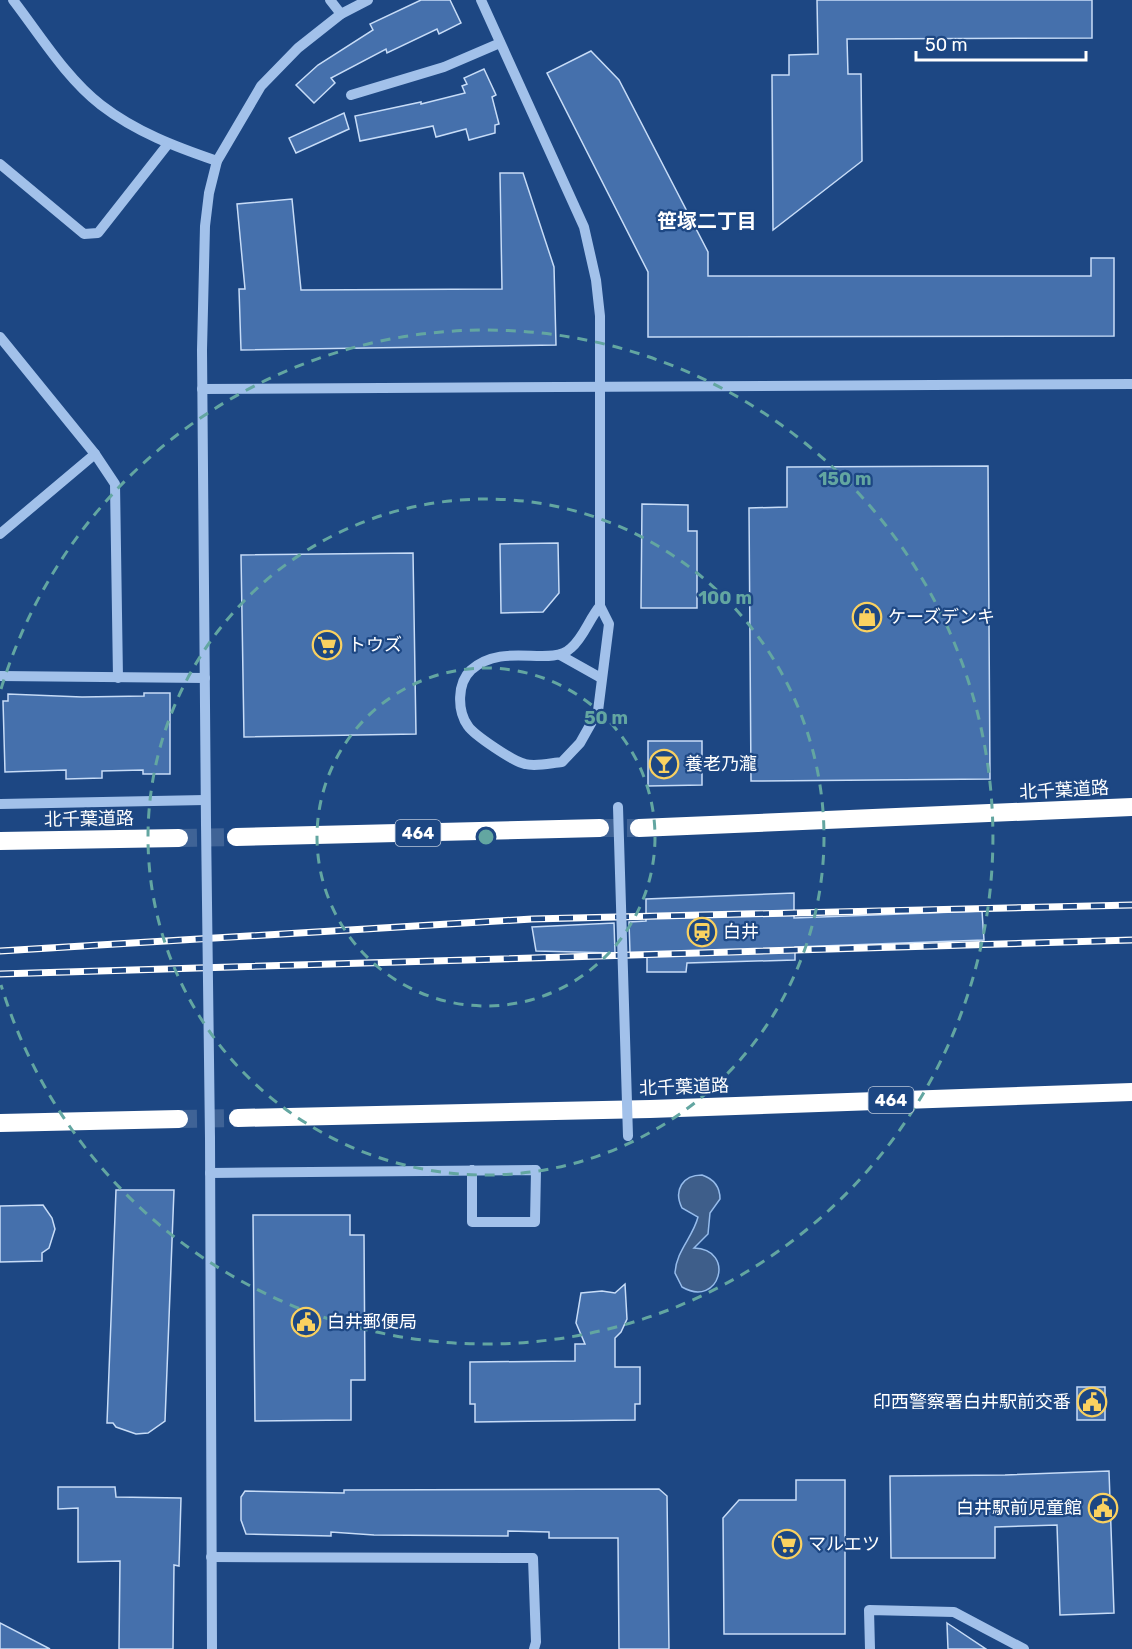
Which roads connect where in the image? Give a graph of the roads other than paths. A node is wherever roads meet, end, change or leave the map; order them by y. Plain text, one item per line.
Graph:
1 (13, 0) edge
2 (330, 0) edge
3 (368, 0) edge
4 (481, 0) edge
5 (341, 14) junction
6 (500, 43) junction
7 (351, 94) dead end
8 (168, 144) junction
9 (217, 161) junction
10 (0, 164) edge
11 (0, 337) edge
12 (1132, 384) edge
13 (600, 385) junction
14 (202, 389) junction
15 (95, 454) junction
16 (2, 527) edge
17 (600, 606) junction
18 (560, 655) junction
19 (0, 676) edge
20 (118, 678) junction
21 (205, 678) junction
22 (601, 678) junction
23 (205, 800) junction
24 (0, 804) edge
25 (618, 807) dead end
26 (1132, 807) edge
27 (600, 828) tunnel mouth
28 (639, 828) tunnel mouth
29 (236, 837) tunnel mouth
30 (179, 838) tunnel mouth
31 (0, 842) edge
32 (1132, 1092) edge
33 (238, 1118) tunnel mouth
34 (179, 1119) tunnel mouth
35 (0, 1123) edge
36 (628, 1136) dead end
37 (472, 1170) junction
38 (210, 1173) junction
39 (211, 1557) junction
40 (212, 1649) edge
41 (534, 1649) edge
42 (870, 1649) edge
43 (1024, 1649) edge

1 - 8 street
2 - 5 street
3 - 5 street
4 - 6 street
5 - 9 street
6 - 7 street
6 - 13 street
8 - 9 street
8 - 10 street
9 - 14 street
11 - 15 street
12 - 13 street
13 - 14 street
13 - 17 street
14 - 21 street
15 - 16 street
15 - 20 street
17 - 18 street
17 - 22 street
18 - 22 street
18 - 22 street
19 - 20 street
20 - 21 street
21 - 23 street
23 - 24 street
23 - 38 street, bridge
25 - 36 street, bridge
26 - 28 highway, 北千葉道路
27 - 29 highway, 464
30 - 31 highway, 北千葉道路
32 - 33 highway, 北千葉道路 / 464
34 - 35 highway
37 - 37 street
37 - 38 street
38 - 39 street
39 - 40 street
39 - 41 street
42 - 43 street

